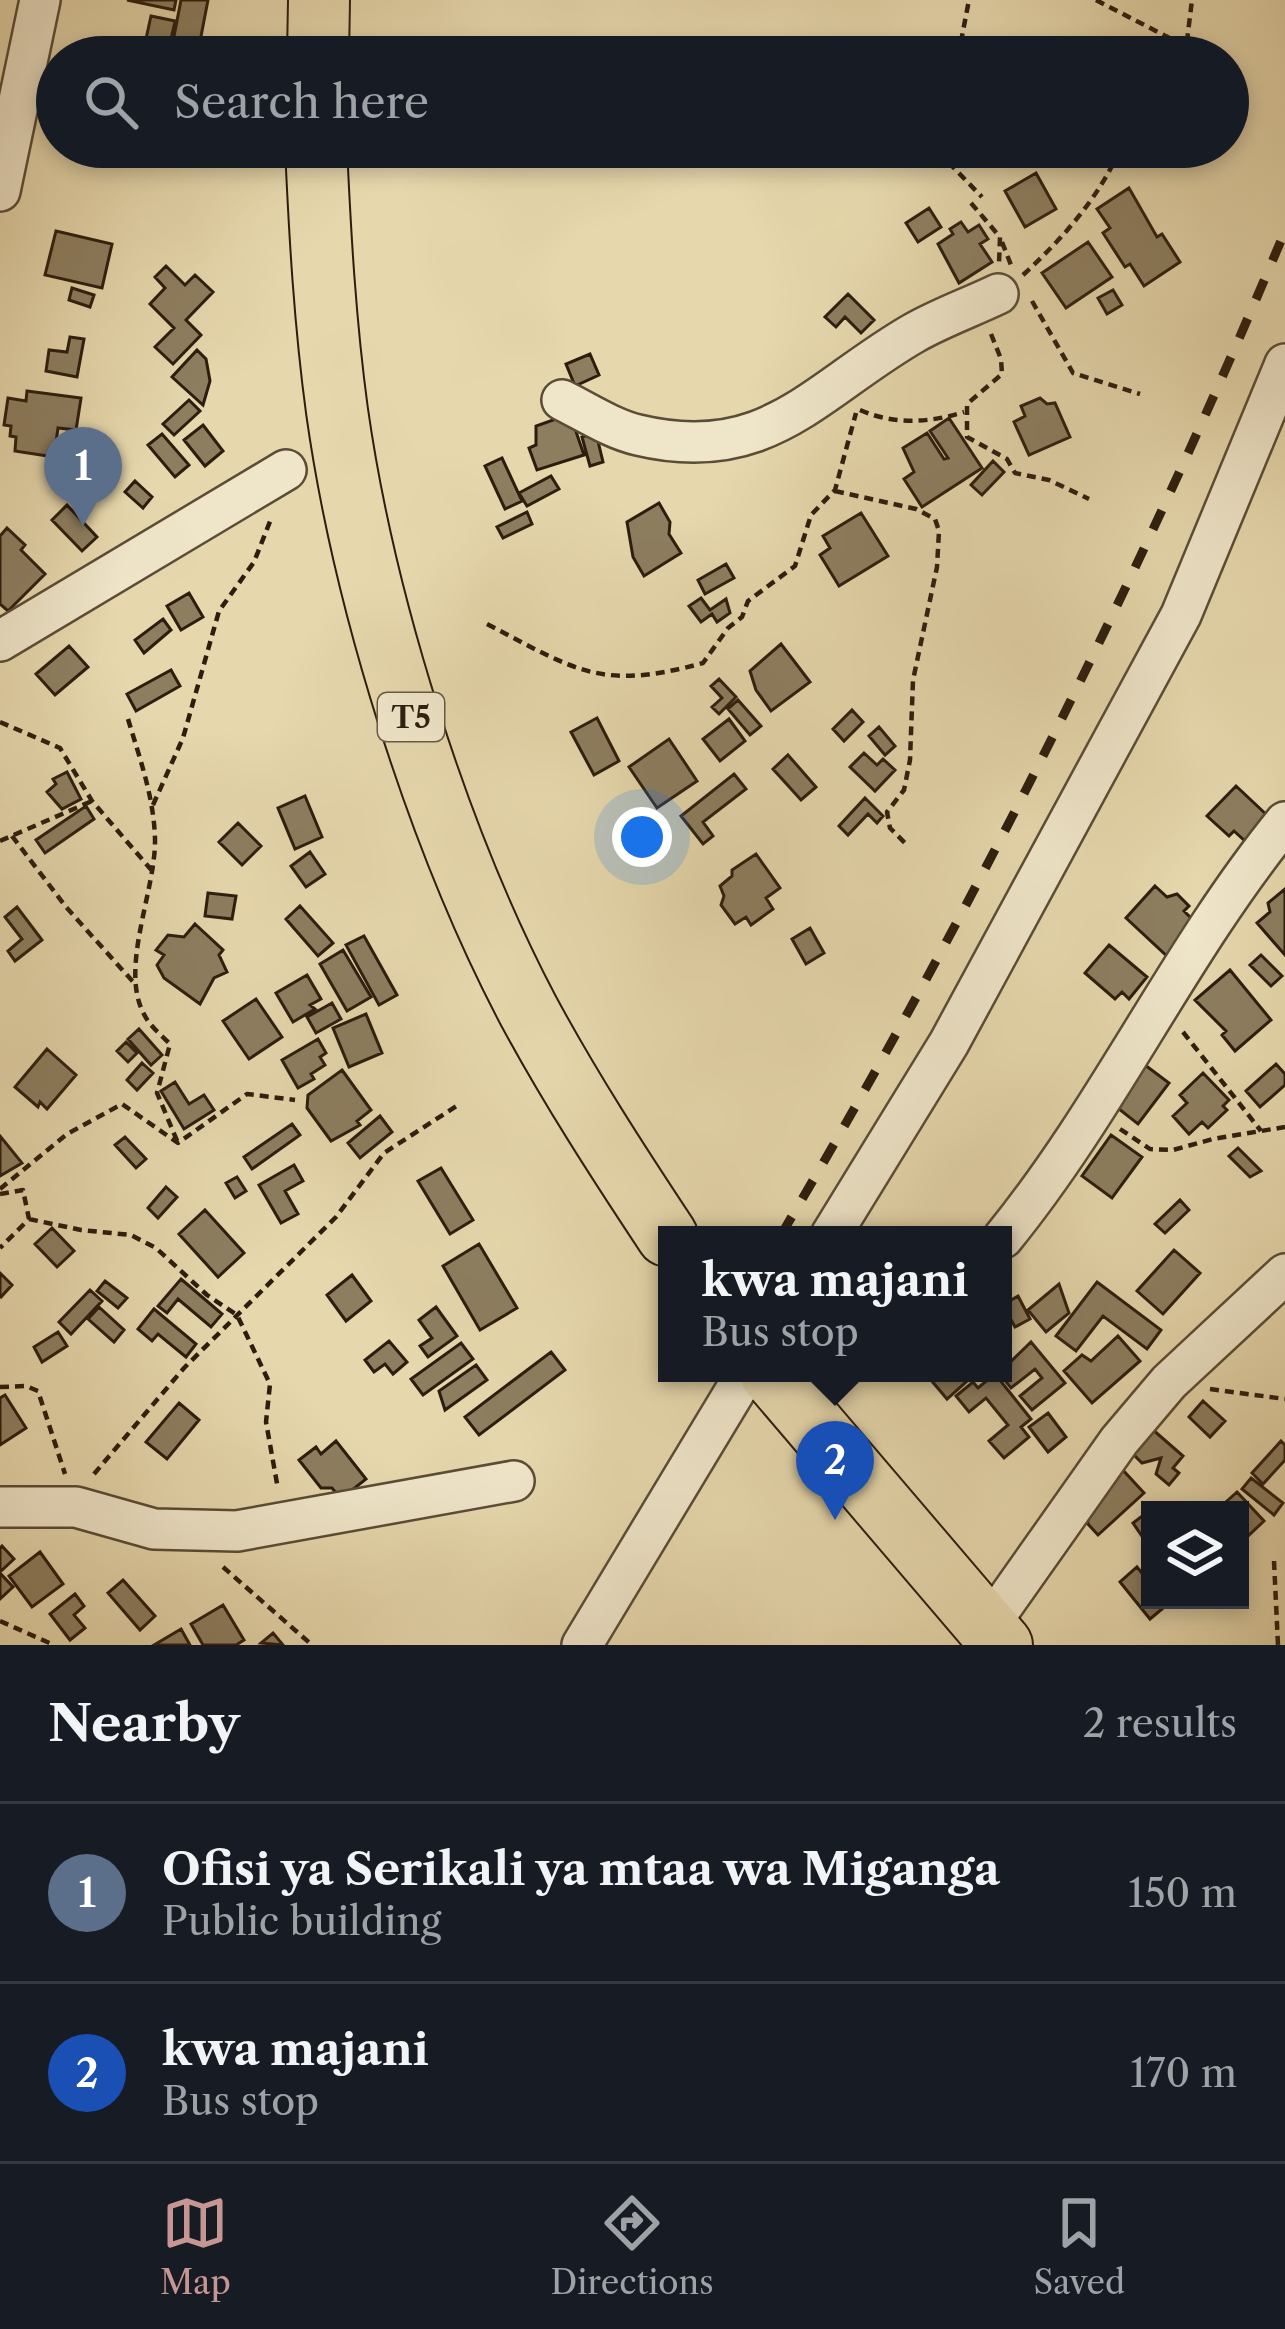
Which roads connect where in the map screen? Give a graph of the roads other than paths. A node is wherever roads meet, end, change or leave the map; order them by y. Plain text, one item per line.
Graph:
1 (40, 0) edge
2 (319, 0) edge
3 (318, 36) edge
4 (317, 168) edge
5 (0, 191) edge
6 (1013, 294) road end
7 (1285, 364) edge
8 (562, 400) dead end
9 (286, 470) road end
10 (0, 641) edge
11 (1285, 822) edge
12 (661, 1226) edge
13 (837, 1226) edge
14 (1012, 1227) edge
15 (1285, 1274) edge
16 (741, 1382) edge
17 (778, 1382) edge
18 (514, 1481) dead end
19 (0, 1508) edge
20 (994, 1636) edge
21 (582, 1645) edge

1 - 5 street
2 - 3 highway
4 - 12 highway, T5
6 - 8 street
7 - 13 street
9 - 10 street
11 - 14 street
15 - 20 street
16 - 21 street
17 - 20 highway
18 - 19 street

